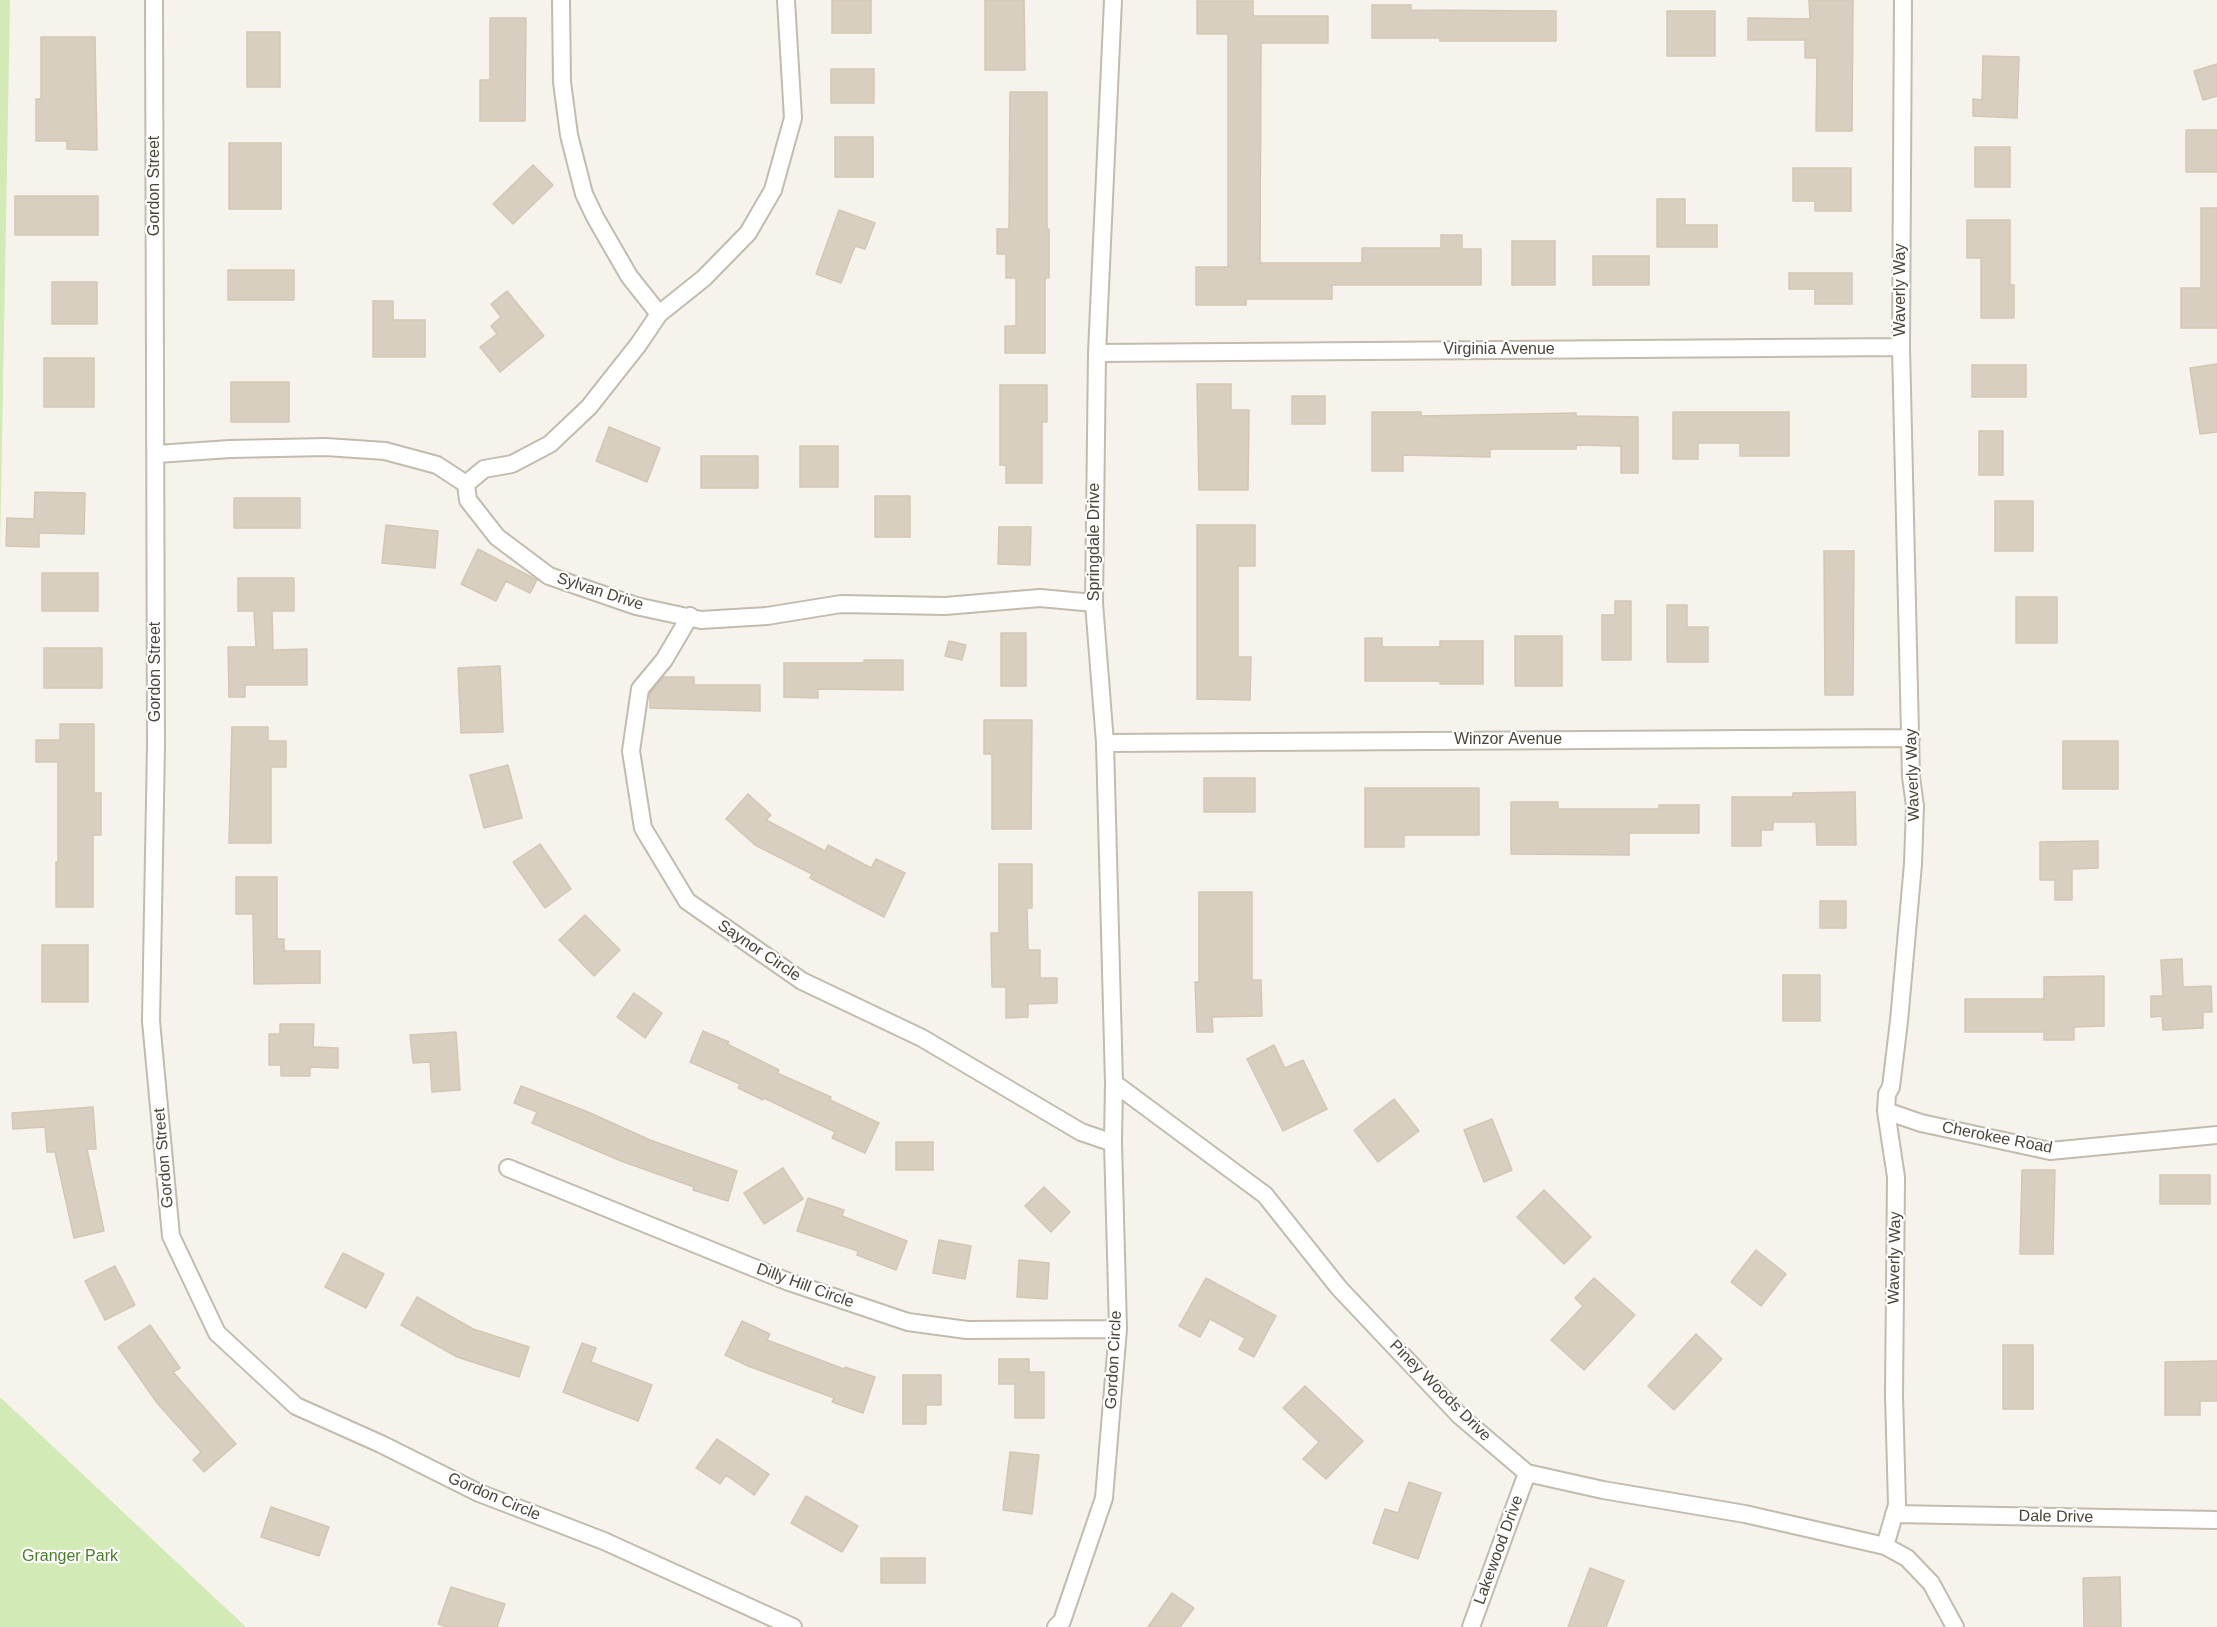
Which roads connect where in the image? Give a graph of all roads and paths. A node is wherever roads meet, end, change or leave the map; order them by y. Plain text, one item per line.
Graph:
1 (154, 0) edge
2 (561, 0) edge
3 (786, 0) edge
4 (1113, 0) edge
5 (1903, 0) edge
6 (659, 314) junction
7 (1901, 347) junction
8 (1097, 353) junction
9 (157, 454) junction
10 (466, 484) junction
11 (1094, 603) junction
12 (690, 616) junction
13 (1911, 738) junction
14 (1105, 743) junction
15 (1114, 1083) junction
16 (1886, 1111) junction
17 (2217, 1135) edge
18 (1113, 1143) junction
19 (508, 1168) dead end
20 (1118, 1329) junction
21 (217, 1334) joint
22 (1527, 1473) junction
23 (1894, 1514) junction
24 (2217, 1520) edge
25 (1885, 1546) junction
26 (793, 1627) edge
27 (1056, 1627) edge
28 (1472, 1627) edge
29 (1955, 1627) edge

1 - 9 street, Gordon Street
2 - 6 street
3 - 6 street
4 - 8 street, Springdale Drive
5 - 7 street, Waverly Way
6 - 10 street
7 - 8 street, Virginia Avenue
7 - 13 street, Waverly Way
8 - 11 street, Springdale Drive
9 - 10 street
9 - 21 street, Gordon Street
10 - 12 street, Sylvan Drive
11 - 12 street, Sylvan Drive
11 - 14 street, Springdale Drive
12 - 18 street, Saynor Circle
13 - 14 street, Winzor Avenue
13 - 16 street, Waverly Way
14 - 15 street, Springdale Drive
15 - 18 street, Gordon Circle
15 - 22 street, Piney Woods Drive
16 - 17 street, Cherokee Road
16 - 23 street, Waverly Way
18 - 20 street, Gordon Circle
19 - 20 street, Dilly Hill Circle
20 - 27 street, Gordon Circle
21 - 26 street, Gordon Circle
22 - 25 street, Piney Woods Drive
22 - 28 street, Lakewood Drive
23 - 24 street, Dale Drive
23 - 25 street, Waverly Way
25 - 29 street, Piney Woods Drive

